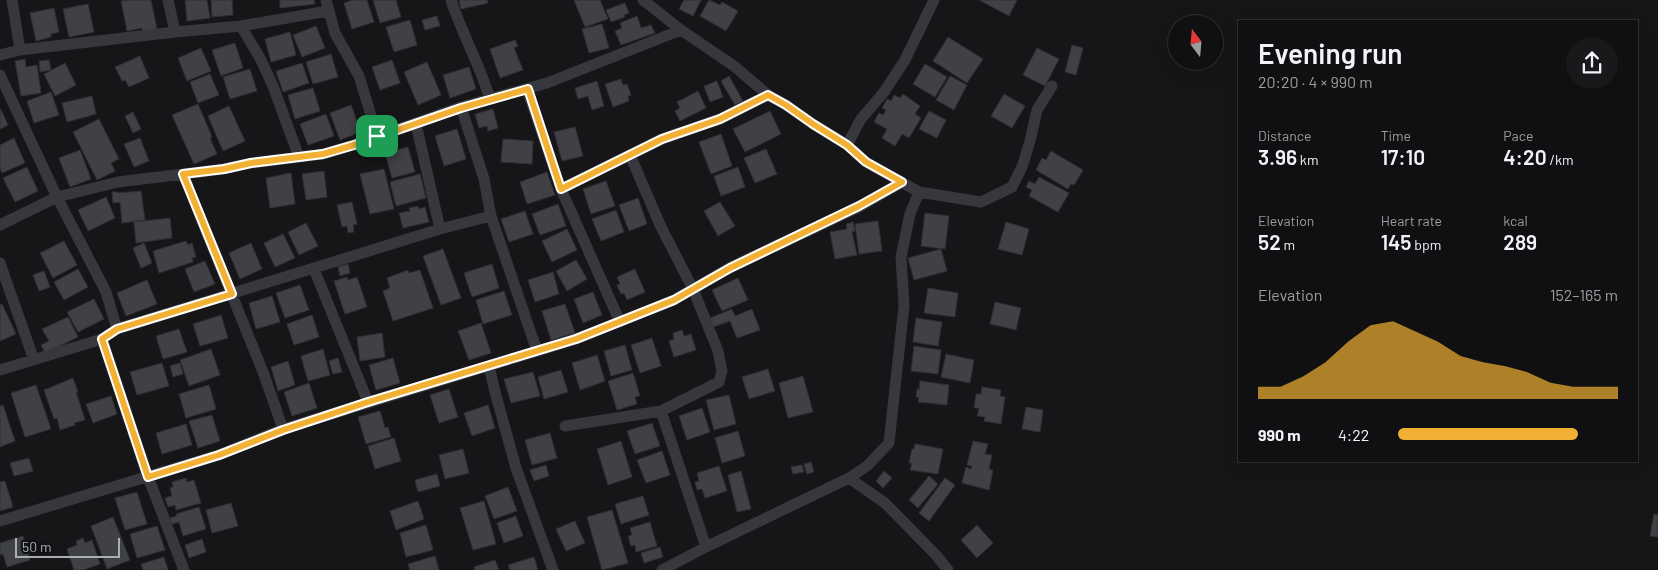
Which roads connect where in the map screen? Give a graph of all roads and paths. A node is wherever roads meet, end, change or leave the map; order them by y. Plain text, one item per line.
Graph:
1 (12, 0) edge
2 (168, 0) edge
3 (451, 0) edge
4 (643, 0) edge
5 (934, 0) edge
6 (327, 5) edge
7 (241, 26) junction
8 (681, 30) junction
9 (176, 32) junction
10 (20, 50) junction
11 (0, 54) edge
12 (0, 75) edge
13 (1052, 86) dead end
14 (528, 89) junction
15 (768, 95) junction
16 (490, 99) junction
17 (461, 108) junction
18 (416, 124) junction
19 (377, 136) junction
20 (847, 145) junction
21 (630, 155) junction
22 (299, 157) junction
23 (183, 174) junction
24 (902, 182) junction
25 (561, 189) junction
26 (919, 192) junction
27 (57, 197) junction
28 (492, 216) junction
29 (0, 225) edge
30 (440, 229) junction
31 (0, 263) edge
32 (314, 269) junction
33 (693, 289) junction
34 (232, 294) junction
35 (620, 322) junction
36 (117, 329) junction
37 (102, 339) junction
38 (537, 351) junction
39 (34, 360) junction
40 (489, 366) junction
41 (0, 370) edge
42 (368, 402) junction
43 (661, 410) junction
44 (565, 426) dead end
45 (283, 430) junction
46 (148, 477) junction
47 (849, 478) junction
48 (0, 521) edge
49 (706, 546) junction
50 (184, 570) edge
51 (553, 570) edge
52 (662, 570) edge
53 (948, 570) edge

1 - 10 street
2 - 9 street
3 - 16 street
4 - 8 street
5 - 20 street
6 - 7 street
6 - 19 street
7 - 9 street
7 - 22 street
8 - 14 street
8 - 15 street
9 - 10 street
10 - 11 street
12 - 27 street
13 - 26 street
14 - 16 street
14 - 25 street
15 - 20 street
15 - 21 street
16 - 17 street
17 - 18 street
17 - 28 street
18 - 19 street
18 - 30 street
19 - 22 street
20 - 24 street
21 - 25 street
21 - 33 street
22 - 23 street
23 - 27 street
23 - 34 street
24 - 26 street
24 - 33 street
25 - 35 street
26 - 47 street
27 - 29 street
27 - 36 street
28 - 30 street
28 - 38 street
30 - 32 street
31 - 39 street
32 - 34 street
32 - 42 street
33 - 35 street
33 - 43 street
34 - 36 street
34 - 45 street
35 - 38 street
36 - 37 street
37 - 39 street
37 - 46 street
38 - 40 street
39 - 41 street
40 - 42 street
40 - 51 street
42 - 45 street
43 - 44 street
43 - 49 street
45 - 46 street
46 - 48 street
46 - 50 street
47 - 49 street
47 - 53 street
49 - 52 street

